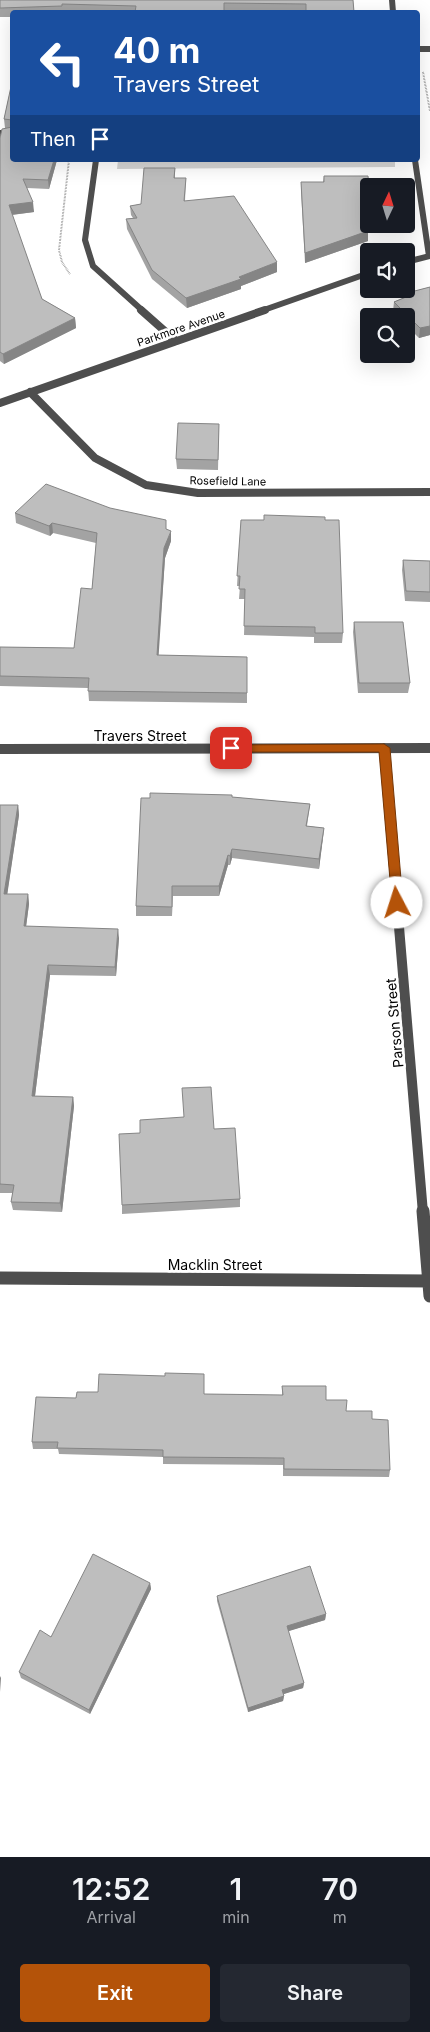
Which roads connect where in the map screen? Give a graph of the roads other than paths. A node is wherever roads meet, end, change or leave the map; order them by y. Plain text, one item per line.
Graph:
1 (96, 162) edge
2 (415, 162) edge
3 (430, 256) edge
4 (415, 260) edge
5 (360, 276) edge
6 (176, 341) junction
7 (30, 392) junction
8 (0, 403) edge
9 (430, 492) edge
10 (384, 748) junction
11 (430, 748) edge
12 (0, 749) edge
13 (0, 1278) edge
14 (429, 1281) edge
15 (430, 1296) edge

1 - 6 street
2 - 3 street
3 - 4 street
5 - 6 street, Parkmore Avenue
6 - 7 street, Parkmore Avenue
7 - 8 street, Parkmore Avenue
7 - 9 street, Rosefield Lane
10 - 11 street, Travers Street
10 - 12 street, Travers Street
10 - 14 street, Parson Street
13 - 14 street, Macklin Street
14 - 15 street, Parson Street

